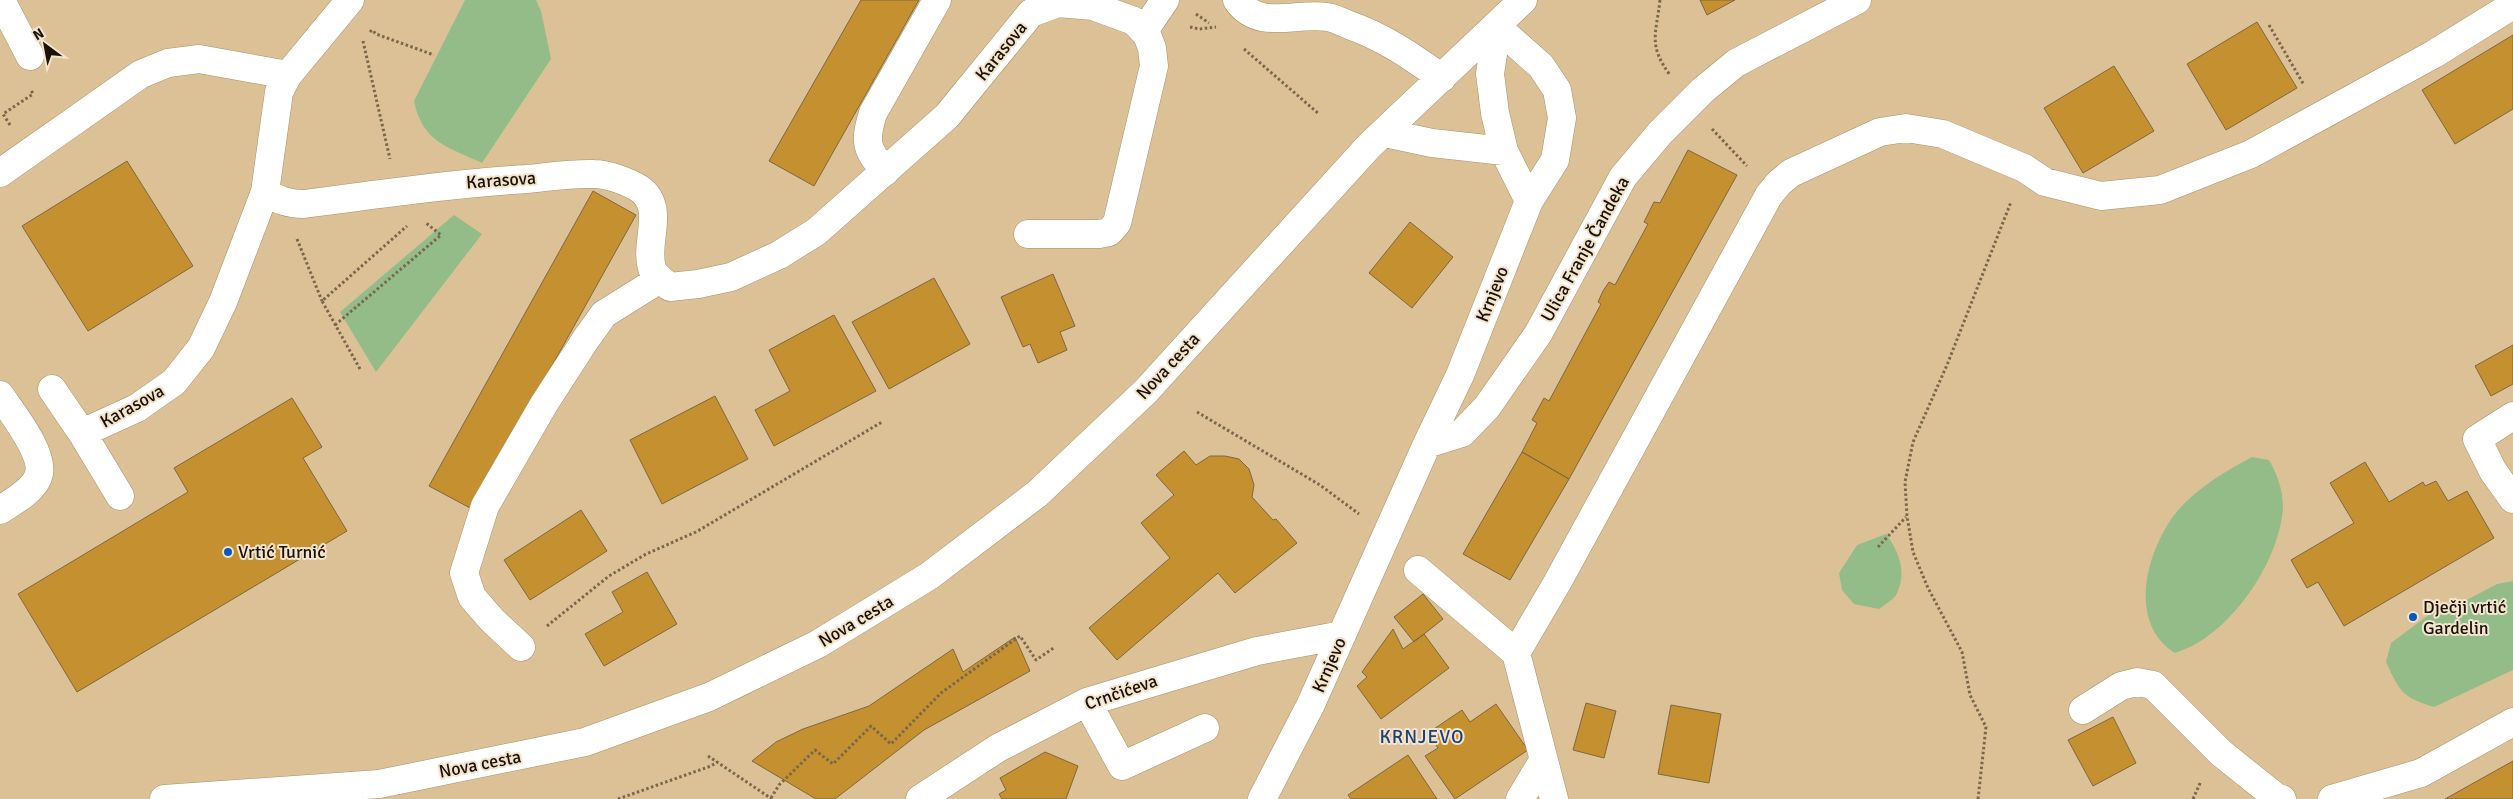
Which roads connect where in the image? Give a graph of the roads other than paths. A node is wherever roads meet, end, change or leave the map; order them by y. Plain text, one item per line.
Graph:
1 (1, 0) edge
2 (350, 0) edge
3 (937, 0) edge
4 (1165, 0) edge
5 (1237, 0) edge
6 (1523, 0) edge
7 (1857, 0) edge
8 (2513, 5) edge
9 (1497, 26) junction
10 (1144, 32) junction
11 (30, 56) dead end
12 (288, 75) junction
13 (1442, 78) junction
14 (1385, 133) junction
15 (1504, 151) junction
16 (885, 172) junction
17 (0, 173) edge
18 (265, 192) junction
19 (1529, 201) junction
20 (1028, 234) dead end
21 (660, 280) junction
22 (52, 389) dead end
23 (0, 395) edge
24 (2511, 417) edge
25 (82, 434) junction
26 (1427, 444) junction
27 (120, 496) dead end
28 (2513, 499) edge
29 (0, 510) edge
30 (1418, 570) dead end
31 (1342, 635) junction
32 (521, 647) road end
33 (1516, 653) junction
34 (1087, 702) junction
35 (2083, 710) dead end
36 (2513, 722) edge
37 (1205, 728) dead end
38 (1542, 761) junction
39 (164, 799) edge
40 (920, 799) edge
41 (1262, 799) edge
42 (1520, 799) edge
43 (1554, 799) edge
44 (2282, 799) edge
45 (2332, 799) edge

1 - 11 street
2 - 12 street, Karasova
3 - 16 street
4 - 10 street
5 - 13 street
6 - 9 street
7 - 26 street, Ulica Franje Čandeka
8 - 33 street
9 - 13 street
9 - 15 street
9 - 19 street, Krnjevo
10 - 16 street, Karasova
10 - 20 street
12 - 17 street
12 - 18 street, Karasova
13 - 14 street
14 - 15 street
14 - 39 street, Nova cesta
15 - 19 street
16 - 21 street, Karasova
18 - 21 street, Karasova
18 - 25 street, Karasova
19 - 26 street, Krnjevo
21 - 32 street
22 - 25 street, Karasova
23 - 29 street
24 - 28 street
25 - 27 street
26 - 31 street, Krnjevo
30 - 33 street
31 - 34 street, Crnčićeva
31 - 41 street, Krnjevo
33 - 38 street
34 - 37 street
34 - 40 street, Crnčićeva
35 - 44 street
36 - 45 street
38 - 42 street
38 - 43 street

